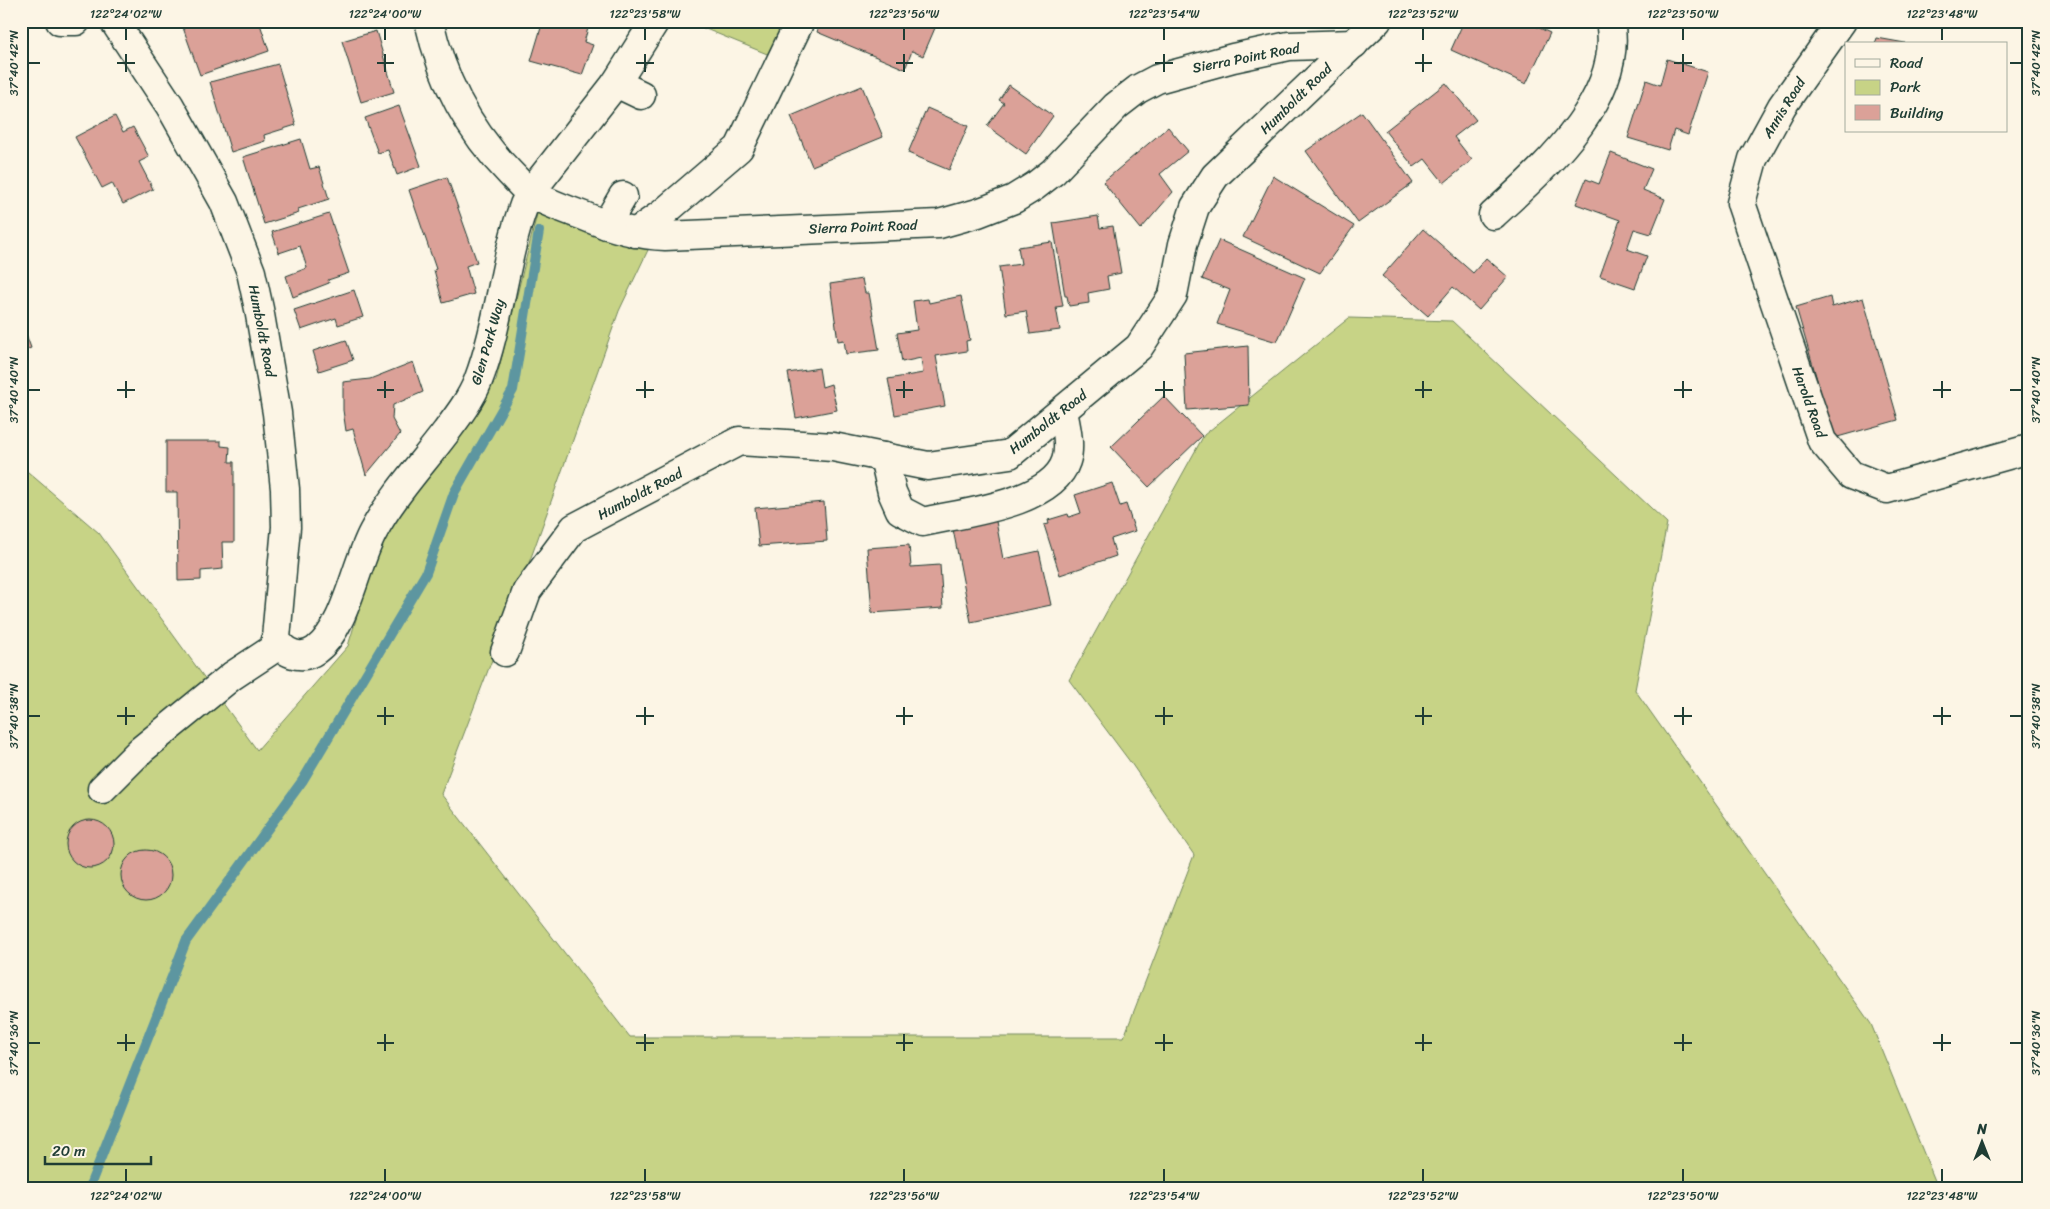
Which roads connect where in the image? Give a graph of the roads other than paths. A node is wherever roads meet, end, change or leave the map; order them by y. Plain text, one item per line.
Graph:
1 (60, 21) edge
2 (76, 21) edge
3 (114, 21) edge
4 (429, 21) edge
5 (656, 21) edge
6 (800, 21) edge
7 (1377, 21) edge
8 (1610, 21) edge
9 (1842, 21) edge
10 (1354, 44) junction
11 (616, 83) junction
12 (641, 95) dead end
13 (530, 193) junction
14 (623, 196) dead end
15 (1741, 203) joint
16 (1493, 215) dead end
17 (606, 225) junction
18 (635, 233) junction
19 (1063, 411) junction
20 (2029, 449) edge
21 (884, 457) junction
22 (278, 645) junction
23 (505, 652) dead end
24 (102, 788) dead end

1 - 2 street
3 - 22 street, Humboldt Road
4 - 13 street, Sierra Point Road
5 - 11 street, Glen Park Way
6 - 18 street
7 - 10 street, Humboldt Road
8 - 16 street
9 - 15 street, Annis Road
10 - 18 street, Sierra Point Road
10 - 19 street, Humboldt Road
11 - 12 street
11 - 13 street, Glen Park Way
13 - 17 street, Sierra Point Road
13 - 22 street, Glen Park Way
14 - 17 street
15 - 20 street, Harold Road
17 - 18 street, Sierra Point Road
19 - 21 street, Humboldt Road
19 - 21 street
21 - 23 street, Humboldt Road
22 - 24 street

